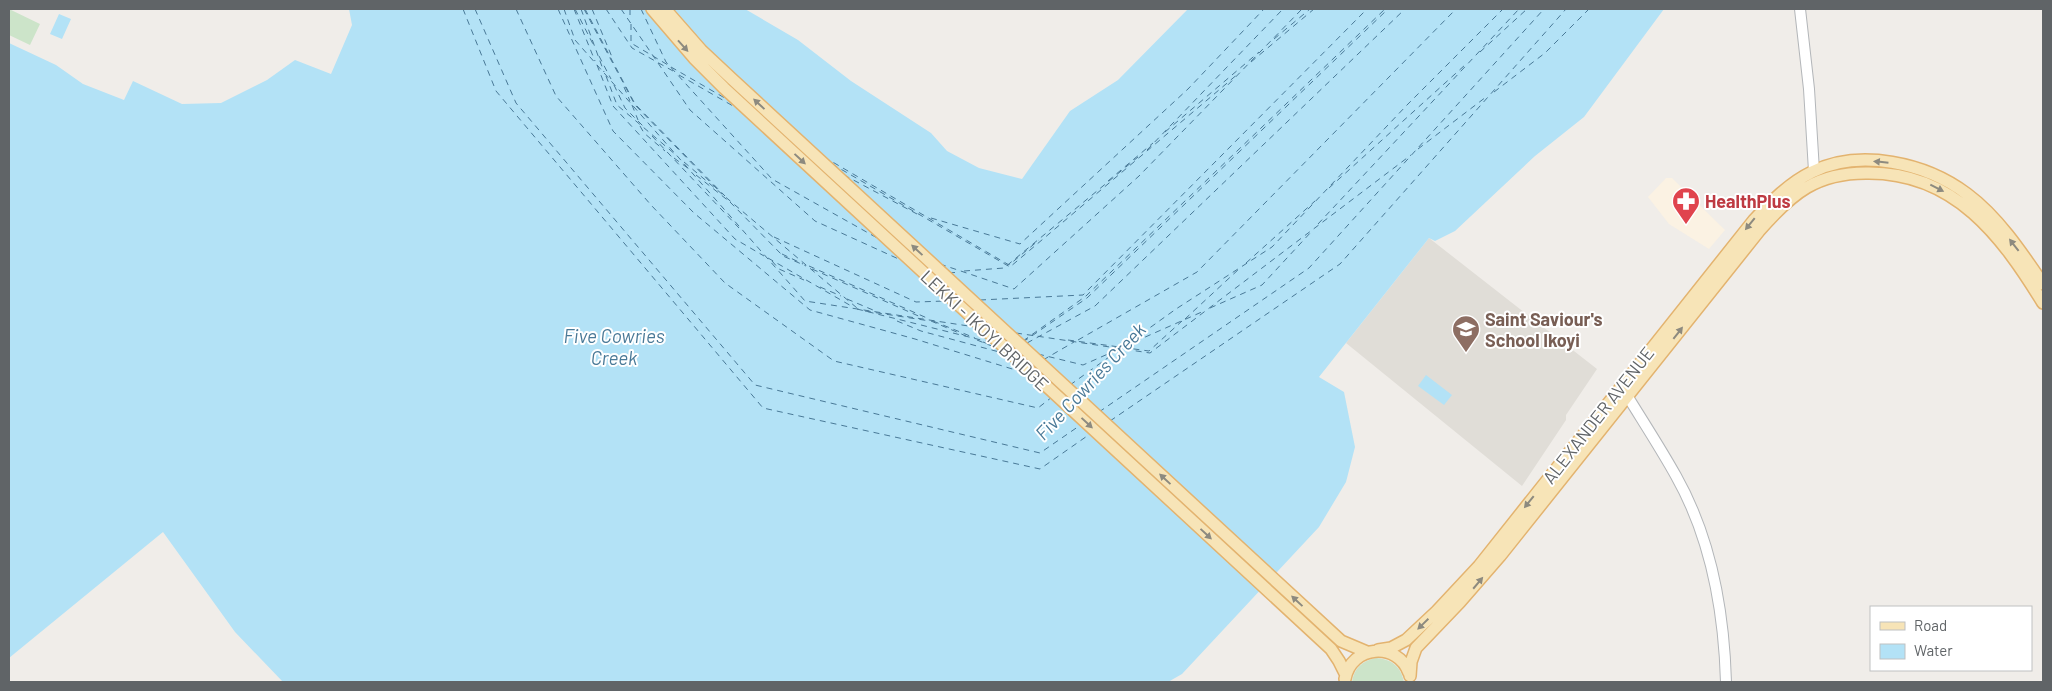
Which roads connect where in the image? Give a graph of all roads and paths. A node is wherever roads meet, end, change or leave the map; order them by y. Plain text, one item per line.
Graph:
1 (652, 9) edge
2 (665, 9) edge
3 (1800, 9) edge
4 (1818, 175) junction
5 (2043, 284) edge
6 (2043, 303) edge
7 (1691, 307) junction
8 (1628, 397) junction
9 (1372, 651) junction
10 (1345, 679) edge
11 (1411, 679) edge
12 (1726, 682) edge

1 -> 10 main road, LEKKI - IKOYI BRIDGE
9 -> 2 main road, LEKKI - IKOYI BRIDGE
3 - 4 street
5 -> 4 main road
4 -> 6 main road
4 - 7 main road, ALEXANDER AVENUE
8 -> 7 main road, ALEXANDER AVENUE
7 -> 9 main road, ALEXANDER AVENUE
11 -> 8 main road, ALEXANDER AVENUE
8 - 12 street
9 - 10 main road
9 - 11 main road, LEKKI - IKOYI BRIDGE

